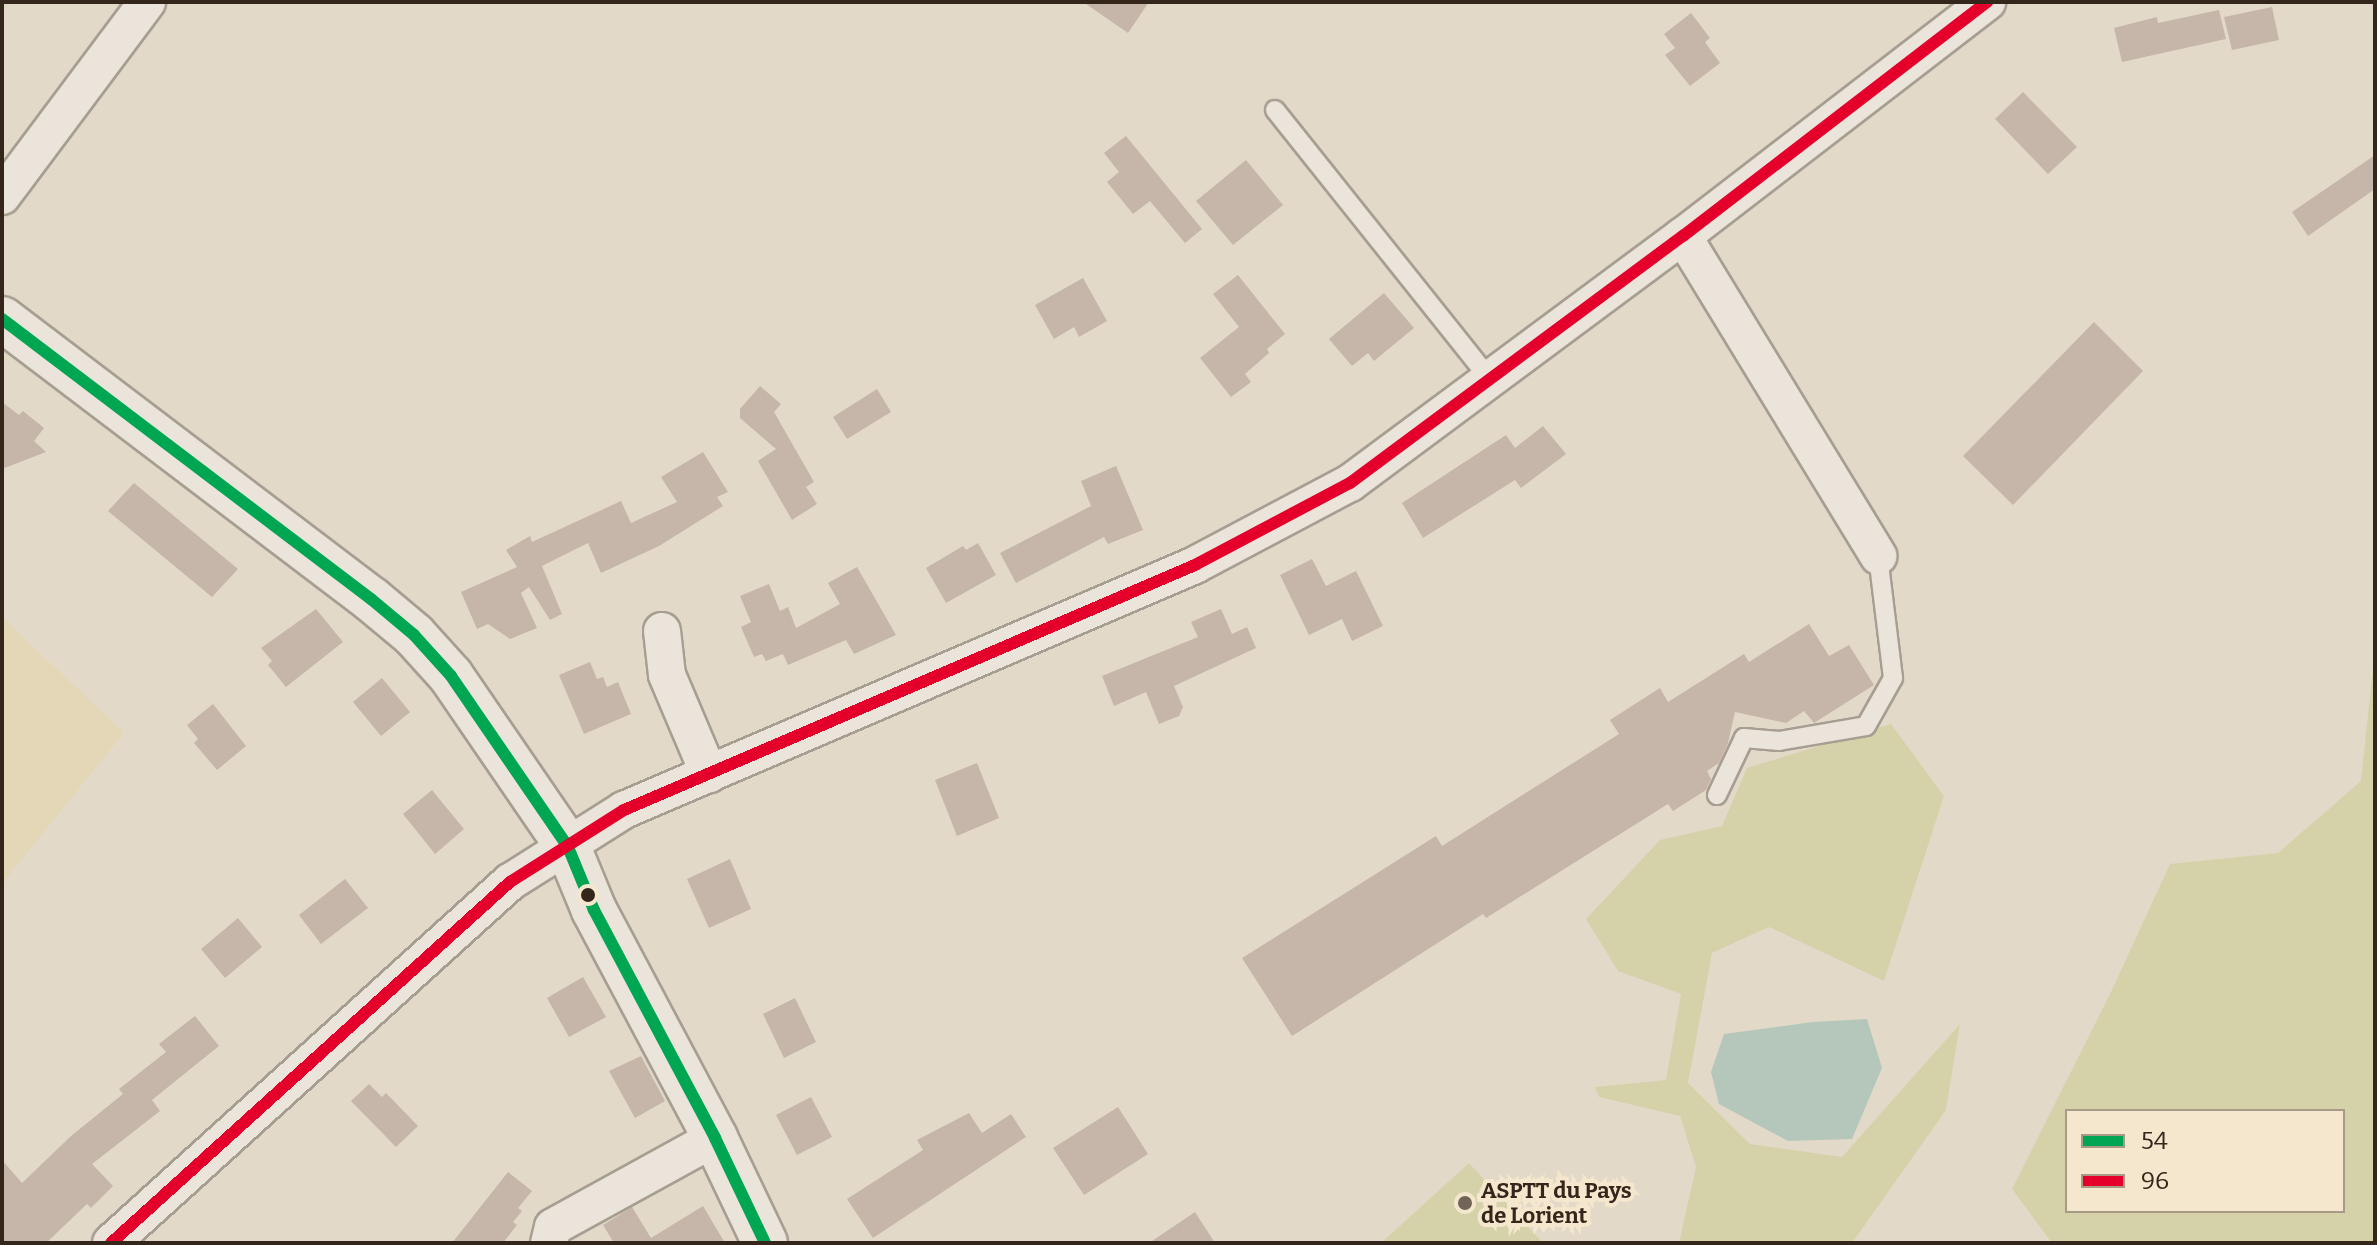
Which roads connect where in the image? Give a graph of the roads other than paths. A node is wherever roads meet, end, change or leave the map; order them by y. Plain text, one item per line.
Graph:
1 (147, 2) edge
2 (1987, 2) edge
3 (1275, 110) dead end
4 (2, 196) edge
5 (1683, 236) junction
6 (2, 319) edge
7 (1490, 379) junction
8 (1878, 556) joint
9 (662, 631) dead end
10 (709, 774) junction
11 (1717, 795) dead end
12 (568, 847) junction
13 (715, 1138) junction
14 (129, 1237) edge
15 (549, 1243) edge
16 (765, 1243) edge

1 - 4 street
2 - 5 street
3 - 7 lane
5 - 7 street
5 - 8 street
6 - 12 street
7 - 10 street
8 - 11 lane
9 - 10 street
10 - 12 street
12 - 13 street
12 - 14 street
13 - 15 street
13 - 16 street

